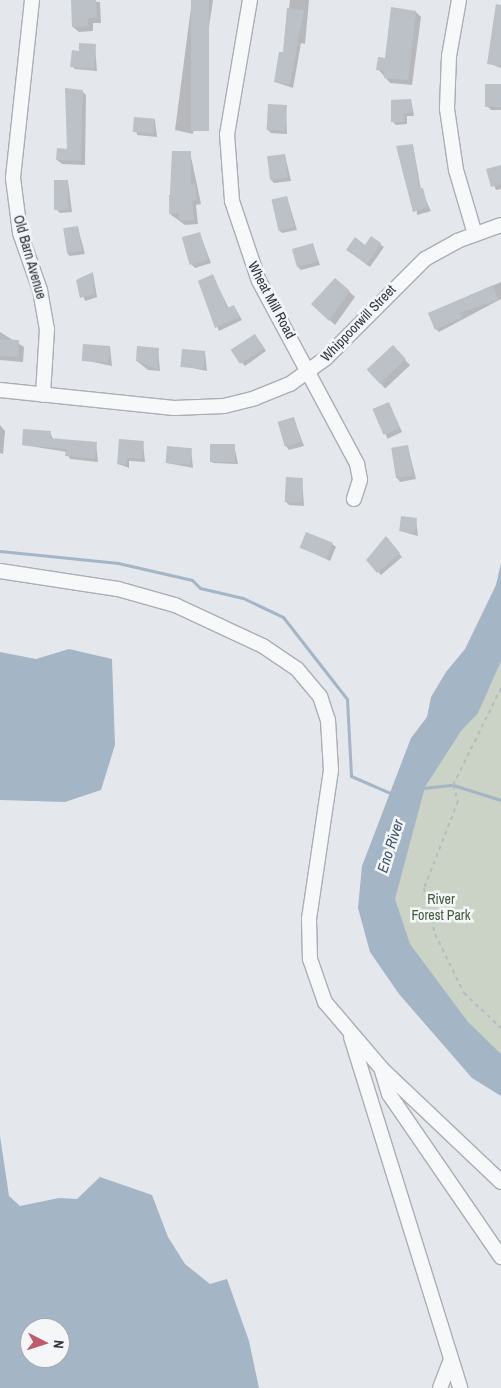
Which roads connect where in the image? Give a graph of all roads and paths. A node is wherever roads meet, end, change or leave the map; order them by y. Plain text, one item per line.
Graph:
1 (32, 0) edge
2 (250, 0) edge
3 (459, 0) edge
4 (501, 226) edge
5 (475, 234) junction
6 (310, 371) junction
7 (0, 390) edge
8 (43, 395) junction
9 (354, 499) dead end
10 (0, 571) edge
11 (501, 688) edge
12 (501, 1028) edge
13 (350, 1031) junction
14 (382, 1069) junction
15 (501, 1182) edge
16 (501, 1257) edge
17 (451, 1359) junction
18 (440, 1388) edge
19 (460, 1388) edge

1 - 8 street, Old Barn Avenue
2 - 6 street, Wheat Mill Road
3 - 5 street
4 - 5 street, Whippoorwill Street
5 - 6 street, Whippoorwill Street
6 - 8 street, Whippoorwill Street
6 - 9 street, Wheat Mill Road
7 - 8 street, Whippoorwill Street
10 - 13 street
11 - 12 path
13 - 14 street
13 - 17 street
14 - 15 street
14 - 16 street
17 - 18 street
17 - 19 street

